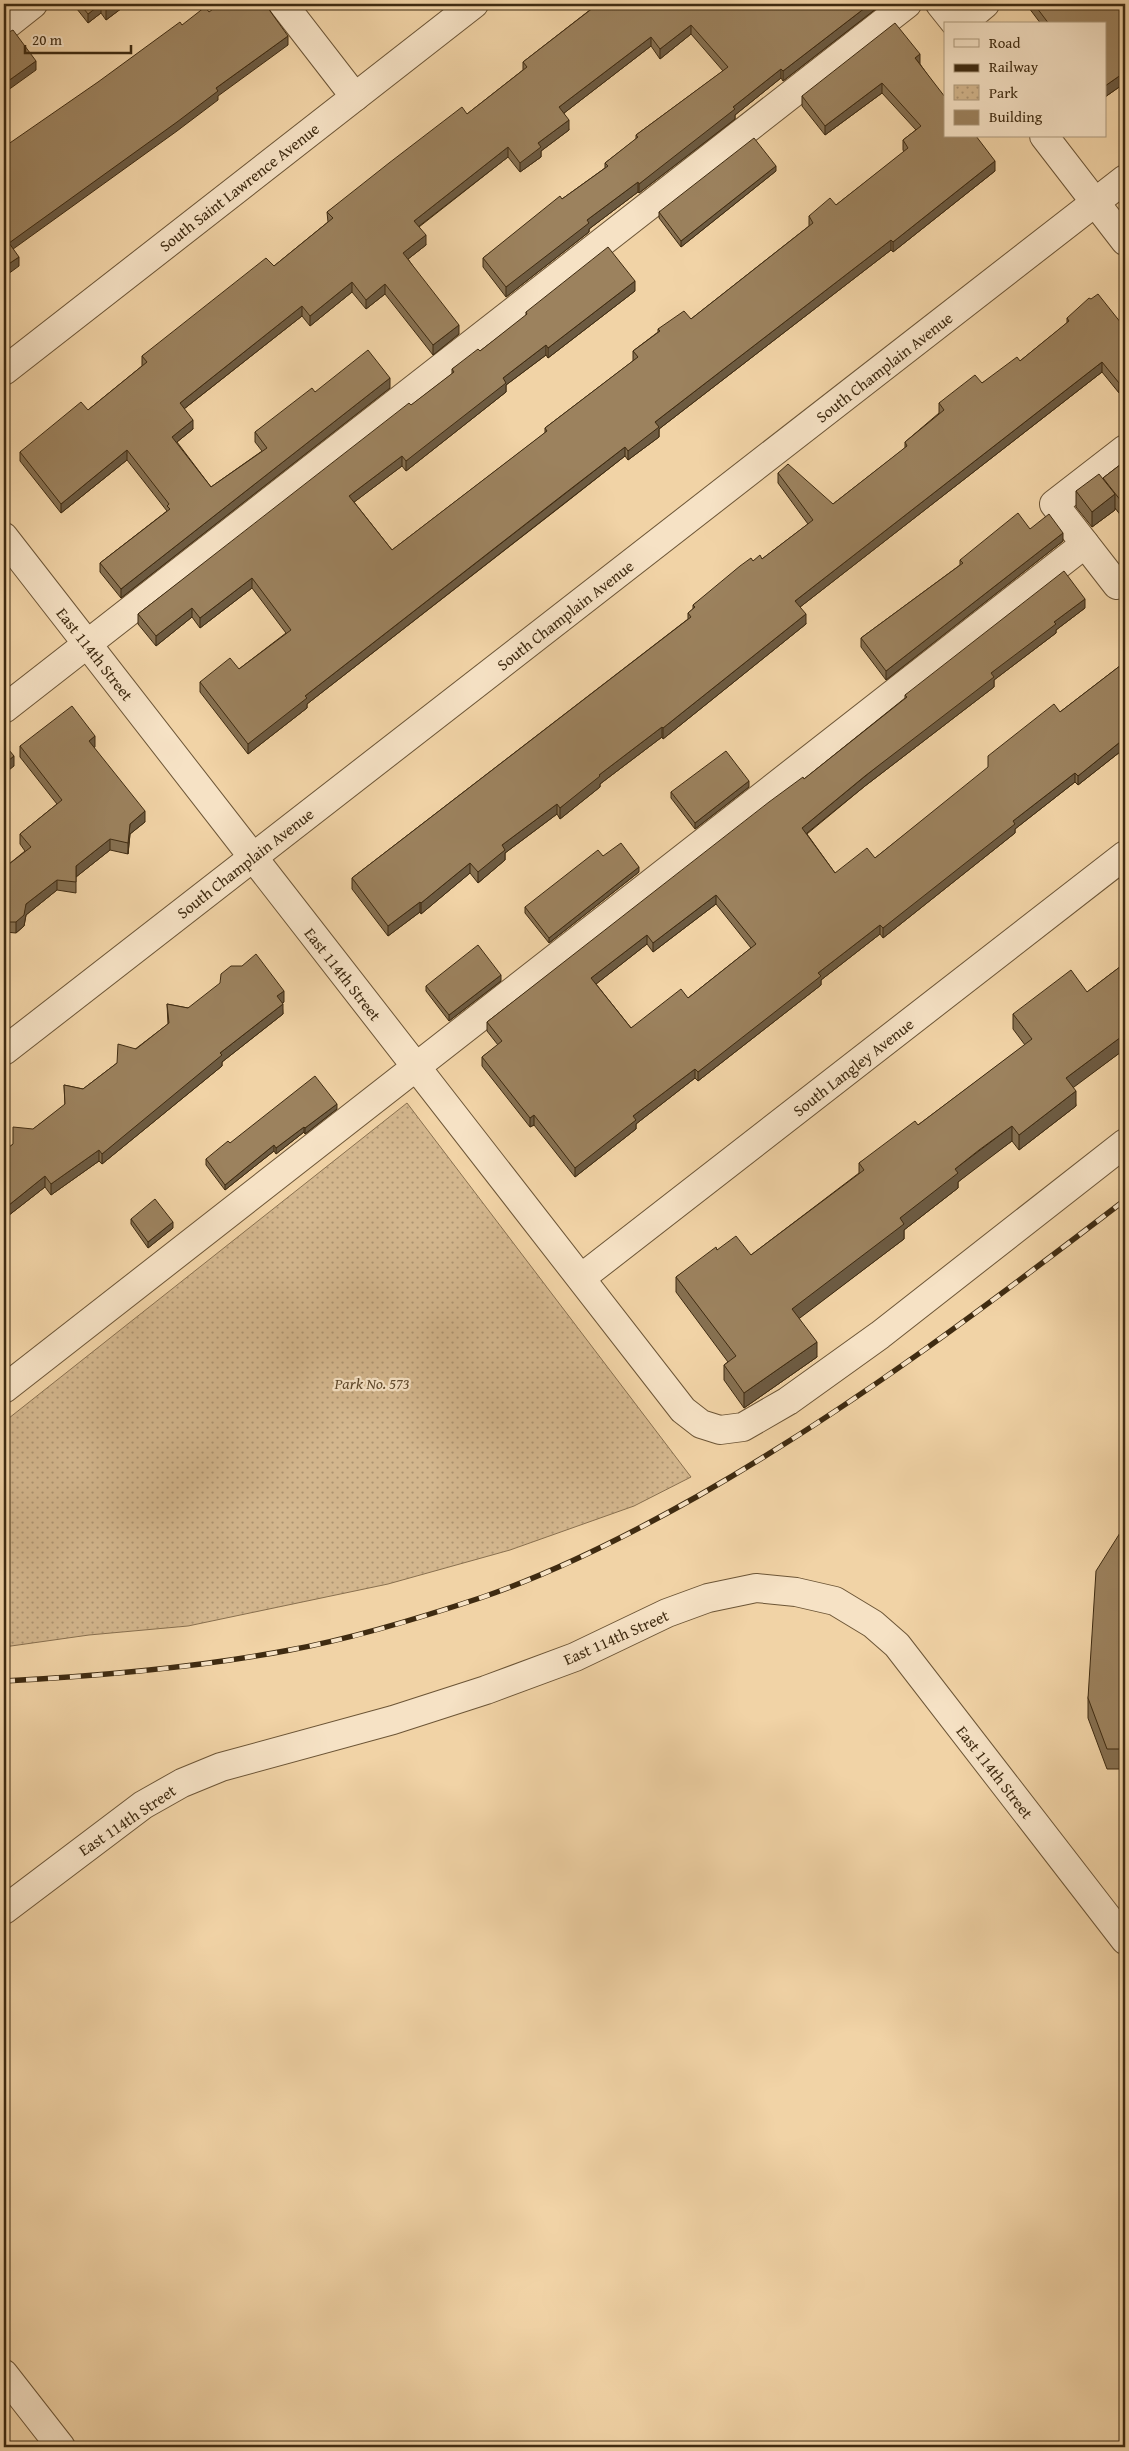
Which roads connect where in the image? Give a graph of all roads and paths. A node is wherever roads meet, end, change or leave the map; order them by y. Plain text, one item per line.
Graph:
1 (33, 4) edge
2 (283, 4) edge
3 (474, 4) edge
4 (907, 4) edge
5 (940, 4) edge
6 (985, 4) edge
7 (954, 22) edge
8 (963, 22) edge
9 (4, 27) edge
10 (355, 96) junction
11 (1046, 138) edge
12 (1125, 179) edge
13 (1095, 203) junction
14 (1125, 241) edge
15 (4, 371) edge
16 (1125, 449) edge
17 (4, 537) edge
18 (1085, 544) junction
19 (1125, 578) edge
20 (87, 644) junction
21 (4, 709) edge
22 (1125, 855) edge
23 (253, 857) junction
24 (4, 1051) edge
25 (416, 1067) junction
26 (1125, 1143) edge
27 (581, 1278) junction
28 (4, 1389) edge
29 (4, 1910) edge
30 (1125, 1940) edge
31 (4, 2374) edge
32 (61, 2447) edge

1 - 9 street
2 - 10 street
3 - 10 street, South Saint Lawrence Avenue
4 - 20 street
5 - 7 street
6 - 8 street
10 - 15 street, South Saint Lawrence Avenue
11 - 13 street
12 - 13 street, South Champlain Avenue
13 - 14 street
13 - 23 street, South Champlain Avenue
16 - 18 street
17 - 20 street, East 114th Street
18 - 19 street
18 - 25 street
20 - 21 street
20 - 23 street, East 114th Street
22 - 27 street, South Langley Avenue
23 - 24 street, South Champlain Avenue
23 - 25 street, East 114th Street
25 - 27 street, East 114th Street
25 - 28 street
26 - 27 street, East 114th Street
29 - 30 street, East 114th Street
31 - 32 street

